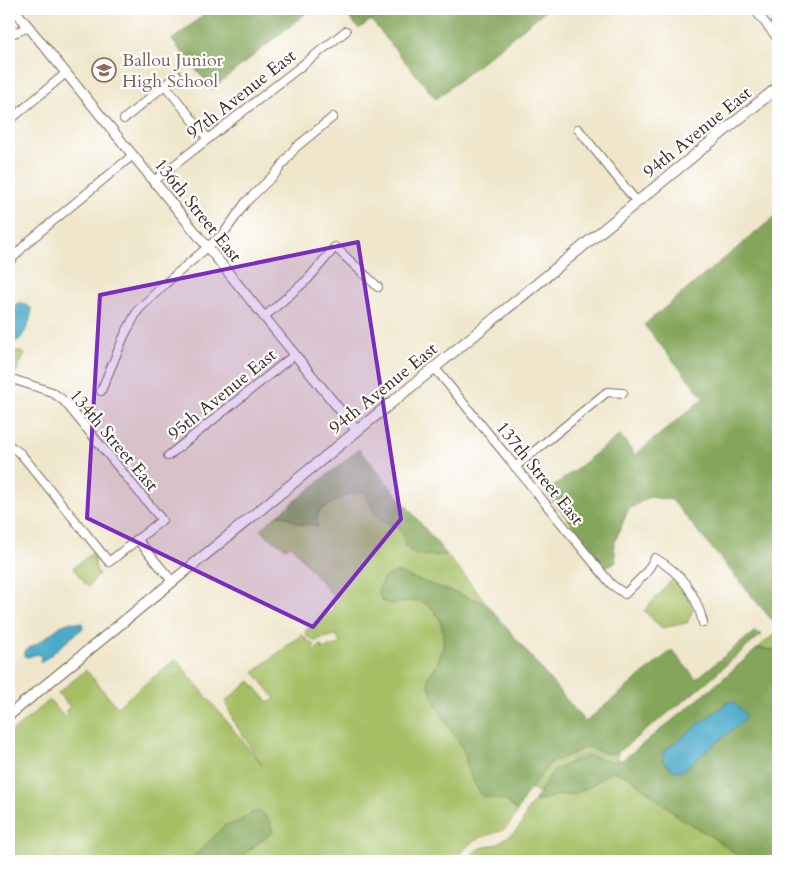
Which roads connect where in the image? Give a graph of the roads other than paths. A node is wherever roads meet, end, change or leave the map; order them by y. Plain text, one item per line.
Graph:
1 (14, 9) edge
2 (754, 9) edge
3 (29, 27) junction
4 (346, 30) dead end
5 (9, 36) edge
6 (778, 39) edge
7 (66, 73) junction
8 (177, 75) dead end
9 (165, 84) junction
10 (778, 87) edge
11 (333, 117) dead end
12 (124, 118) dead end
13 (9, 121) edge
14 (578, 129) dead end
15 (208, 139) junction
16 (133, 155) junction
17 (154, 182) junction
18 (637, 202) junction
19 (208, 247) junction
20 (9, 262) edge
21 (378, 287) dead end
22 (264, 317) junction
23 (294, 355) junction
24 (434, 368) junction
25 (9, 378) edge
26 (101, 392) dead end
27 (623, 393) dead end
28 (357, 431) junction
29 (9, 446) edge
30 (168, 456) dead end
31 (515, 467) junction
32 (137, 539) junction
33 (172, 581) junction
34 (703, 623) dead end
35 (9, 715) edge

1 - 3 street, 136th Street East
2 - 6 street
3 - 5 street
3 - 7 street, 136th Street East
4 - 15 street, 97th Avenue East
7 - 13 street
7 - 16 street, 136th Street East
8 - 9 street
9 - 12 street
9 - 15 street
10 - 18 main road, 94th Avenue East
11 - 19 street
14 - 18 street
15 - 17 street, 97th Avenue East
16 - 17 street, 136th Street East
16 - 20 street
17 - 19 street, 136th Street East
18 - 24 main road, 94th Avenue East
19 - 22 street, 136th Street East
19 - 26 street
21 - 22 street
22 - 23 street, 136th Street East
23 - 28 street, 136th Street East
23 - 30 street, 95th Avenue East
24 - 28 main road, 94th Avenue East
24 - 31 street, 137th Street East
25 - 32 street, 134th Street East
27 - 31 street
28 - 33 main road, 94th Avenue East
29 - 32 street
31 - 34 street, 137th Street East
32 - 33 street
33 - 35 main road, 94th Avenue East

